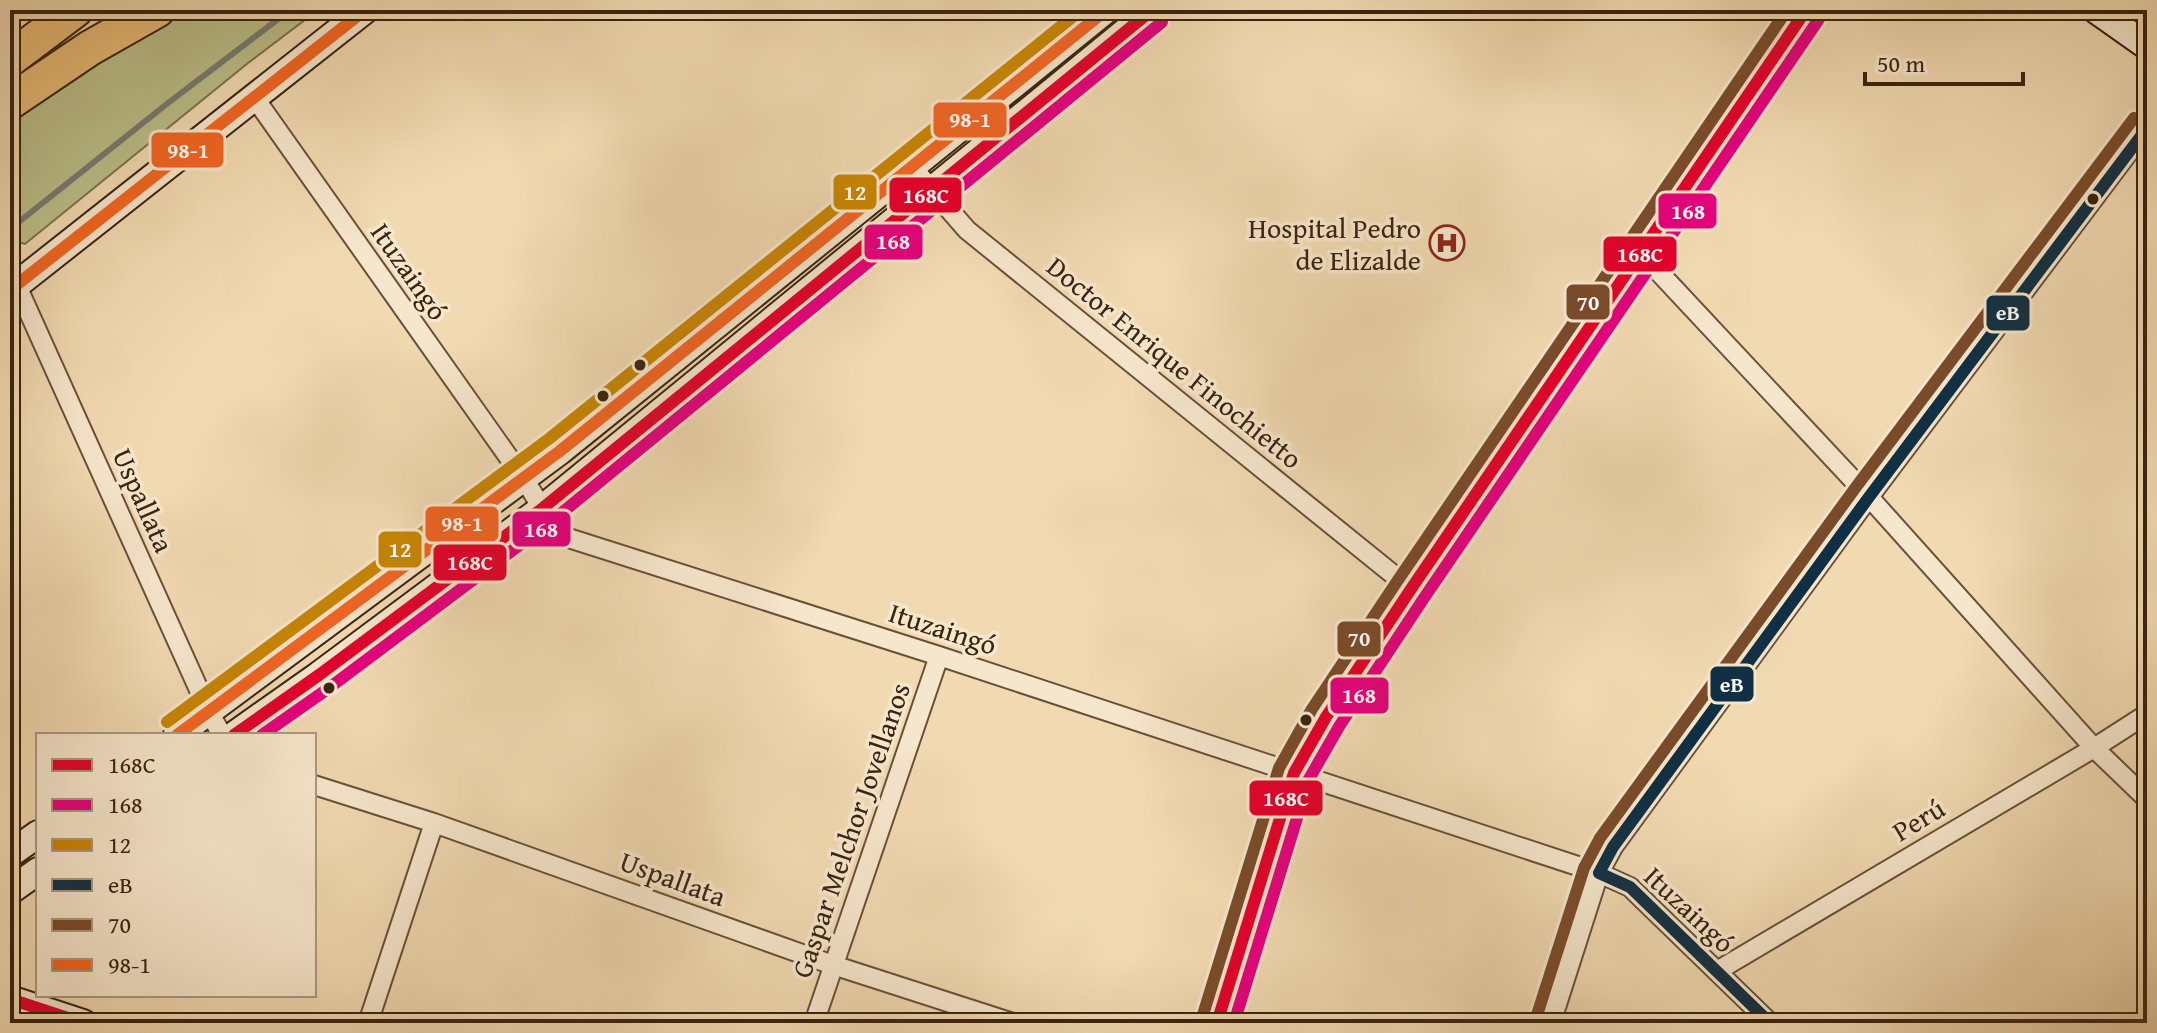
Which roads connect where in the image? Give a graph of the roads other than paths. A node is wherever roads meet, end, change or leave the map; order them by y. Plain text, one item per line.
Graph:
1 (75, 10) edge
2 (157, 10) edge
3 (365, 10) edge
4 (1106, 10) edge
5 (1152, 10) edge
6 (1806, 10) edge
7 (2096, 10) edge
8 (2147, 46) edge
9 (10, 59) edge
10 (254, 97) junction
11 (10, 102) edge
12 (2147, 128) edge
13 (913, 168) junction
14 (931, 191) junction
15 (1641, 253) junction
16 (14, 288) edge
17 (524, 479) junction
18 (1869, 497) junction
19 (543, 508) junction
20 (1411, 589) junction
21 (939, 656) junction
22 (209, 712) junction
23 (2147, 714) edge
24 (180, 733) edge
25 (221, 733) edge
26 (237, 733) edge
27 (2094, 748) junction
28 (1294, 773) junction
29 (316, 786) edge
30 (2147, 799) edge
31 (434, 823) junction
32 (36, 835) edge
33 (10, 854) edge
34 (36, 872) edge
35 (1599, 873) junction
36 (10, 891) edge
37 (833, 965) junction
38 (1717, 971) junction
39 (10, 999) edge
40 (83, 1023) edge
41 (368, 1023) edge
42 (814, 1023) edge
43 (1013, 1023) edge
44 (1217, 1023) edge
45 (1551, 1023) edge
46 (1770, 1023) edge

1 - 9 highway
2 - 11 highway
3 - 10 main road
4 - 13 main road
5 - 14 main road
6 - 15 street
7 - 8 main road
10 - 16 main road
10 - 17 street, Ituzaingó
12 - 18 street
13 - 14 street, Doctor Enrique Finochietto
13 - 17 main road
14 - 19 main road
14 - 20 street, Doctor Enrique Finochietto
15 - 18 street
15 - 20 street
16 - 22 street, Uspallata
17 - 19 street, Ituzaingó
17 - 22 main road
18 - 27 street
18 - 35 street
19 - 21 street, Ituzaingó
19 - 26 main road
20 - 28 street
21 - 28 street, Ituzaingó
21 - 37 street, Gaspar Melchor Jovellanos
22 - 24 main road
22 - 25 street, Uspallata
23 - 27 street, Perú
27 - 30 street
27 - 38 street, Perú
28 - 35 street, Ituzaingó
28 - 44 street
29 - 31 street, Uspallata
31 - 37 street, Uspallata
31 - 41 street
32 - 33 main road
34 - 36 main road
35 - 38 street, Ituzaingó
35 - 45 street
37 - 42 street, Gaspar Melchor Jovellanos
37 - 43 street, Uspallata
38 - 46 street, Ituzaingó
39 - 40 main road

